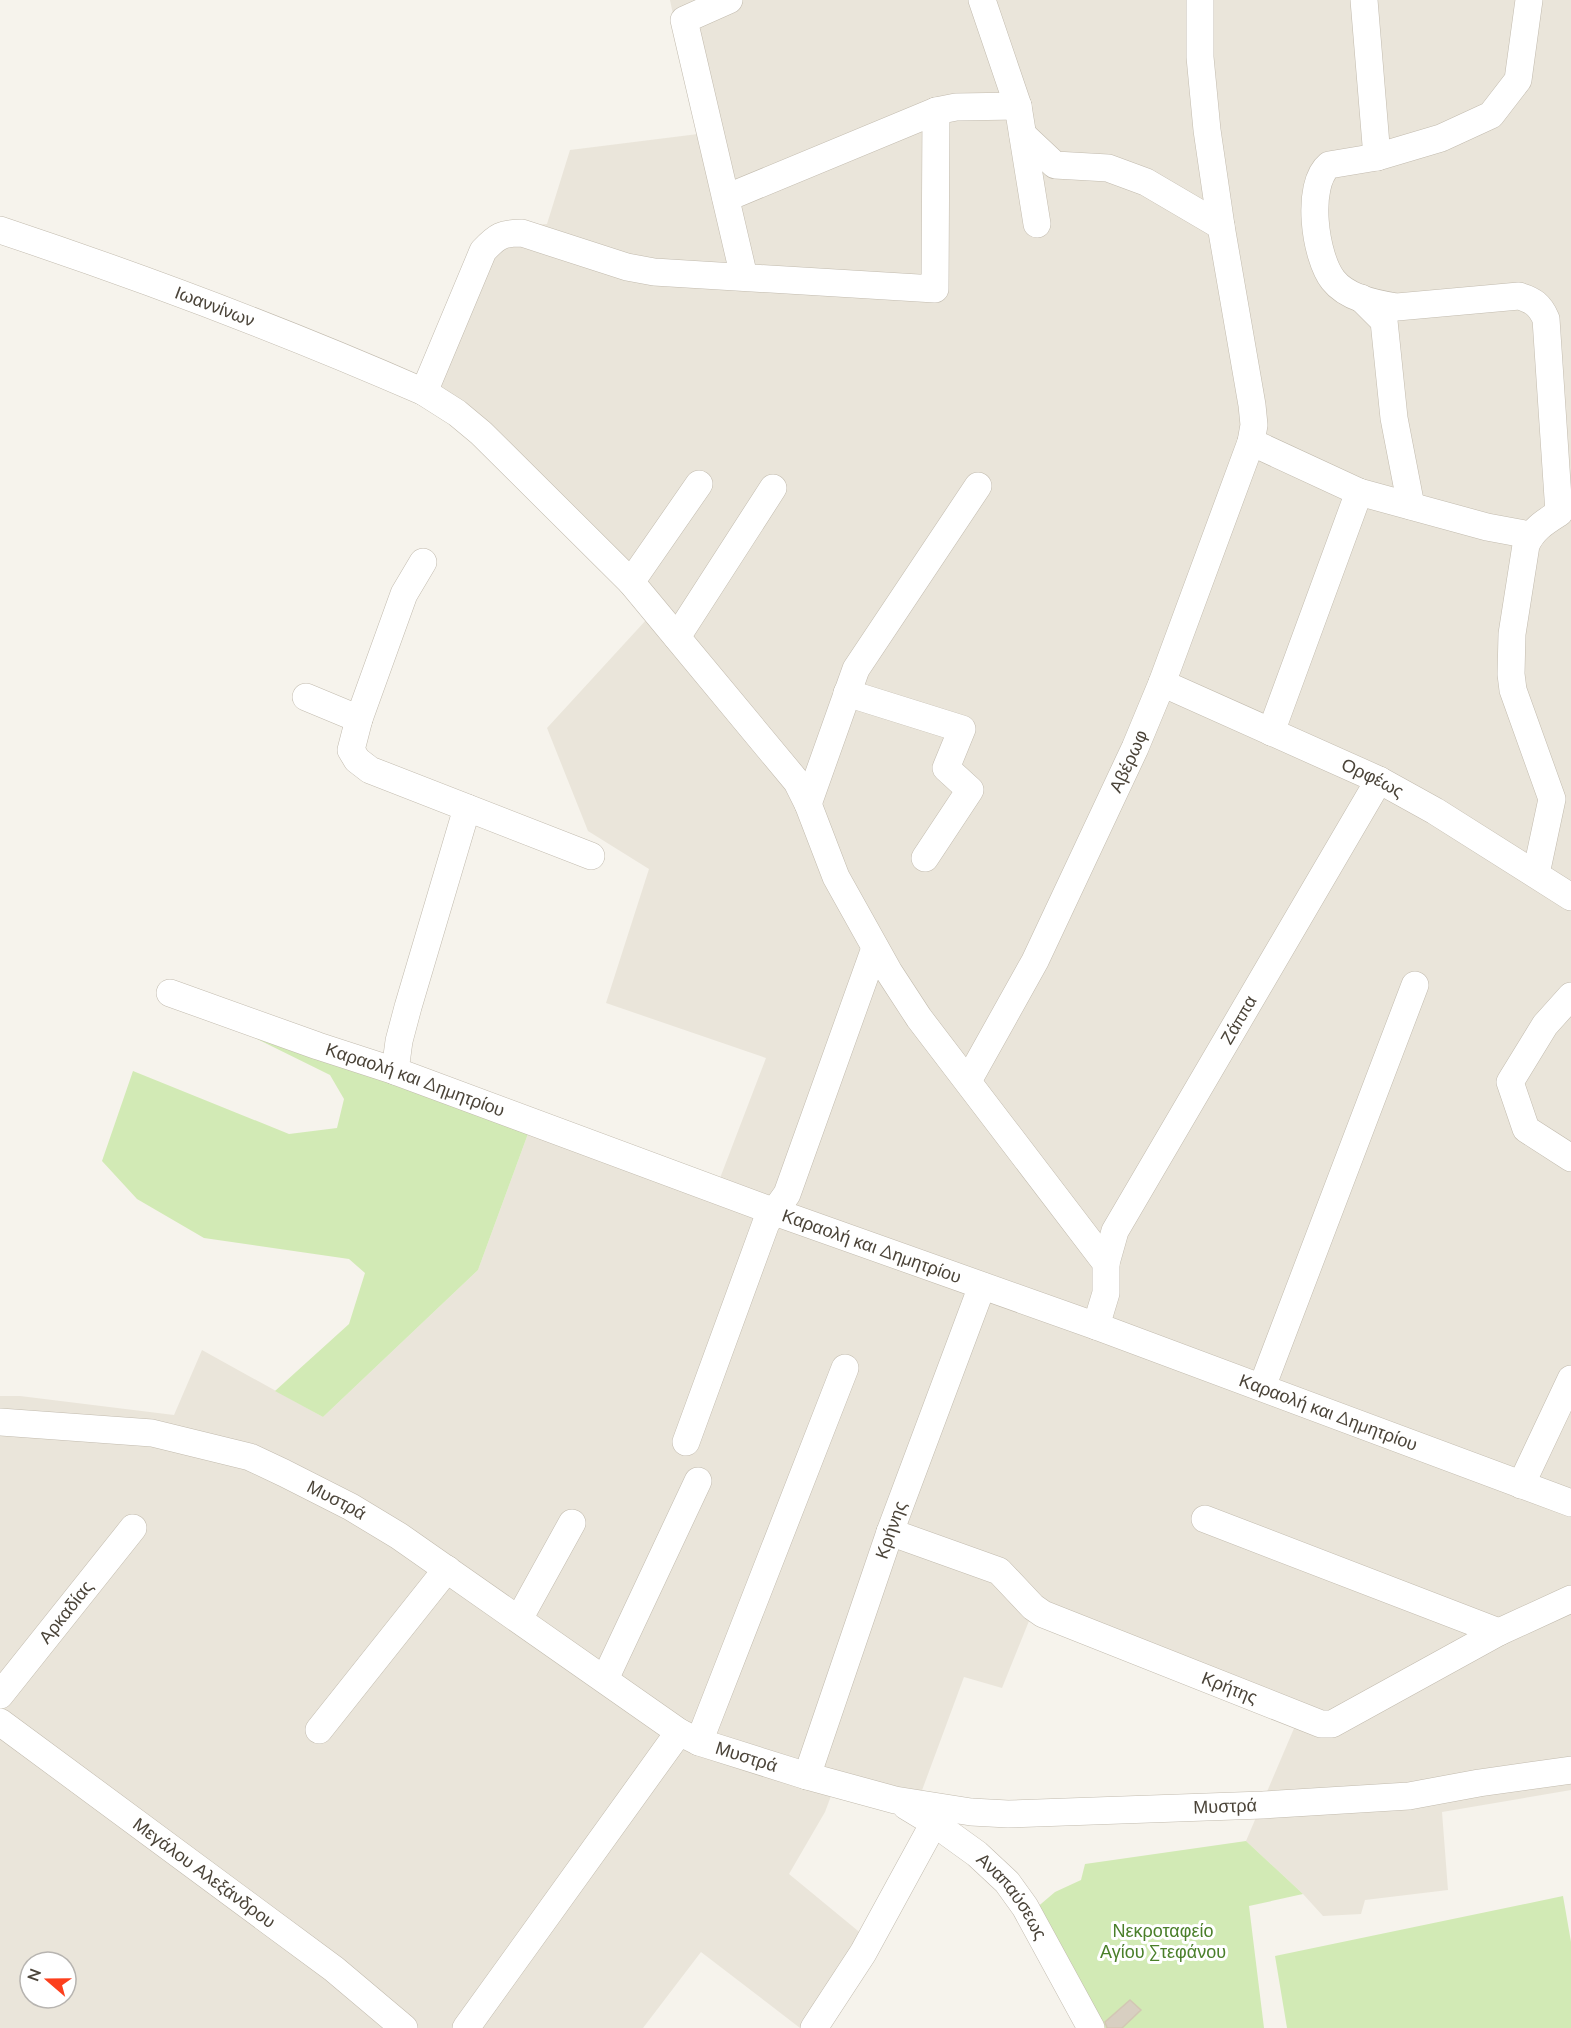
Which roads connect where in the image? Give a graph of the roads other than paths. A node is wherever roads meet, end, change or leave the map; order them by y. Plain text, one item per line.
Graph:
1 (729, 0) edge
2 (982, 0) edge
3 (1200, 0) edge
4 (1364, 0) edge
5 (1529, 0) edge
6 (681, 10) edge
7 (1018, 106) junction
8 (936, 111) junction
9 (1023, 135) junction
10 (1377, 157) junction
11 (726, 198) junction
12 (1037, 224) dead end
13 (1221, 226) junction
14 (0, 230) edge
15 (744, 277) junction
16 (1361, 298) junction
17 (424, 392) junction
18 (1252, 434) junction
19 (699, 484) dead end
20 (978, 486) dead end
21 (773, 488) dead end
22 (1359, 492) junction
23 (1411, 506) junction
24 (1565, 509) edge
25 (1530, 535) junction
26 (423, 562) dead end
27 (631, 582) junction
28 (677, 637) junction
29 (1162, 683) junction
30 (848, 693) junction
31 (306, 697) dead end
32 (358, 719) junction
33 (1270, 732) junction
34 (1379, 780) junction
35 (808, 804) junction
36 (467, 808) junction
37 (591, 856) dead end
38 (925, 858) dead end
39 (1536, 874) junction
40 (1571, 897) edge
41 (875, 948) junction
42 (1414, 985) dead end
43 (170, 993) dead end
44 (1571, 996) edge
45 (395, 1071) junction
46 (968, 1081) junction
47 (1571, 1158) edge
48 (775, 1212) junction
49 (1106, 1263) junction
50 (982, 1287) junction
51 (1095, 1326) junction
52 (845, 1368) dead end
53 (1571, 1379) edge
54 (1262, 1387) junction
55 (0, 1422) edge
56 (686, 1442) dead end
57 (698, 1481) dead end
58 (1521, 1485) junction
59 (1571, 1503) edge
60 (1205, 1519) dead end
61 (572, 1522) dead end
62 (134, 1528) dead end
63 (890, 1532) junction
64 (447, 1569) junction
65 (1571, 1599) edge
66 (519, 1619) junction
67 (1499, 1632) junction
68 (605, 1679) junction
69 (0, 1695) edge
70 (0, 1722) edge
71 (319, 1730) dead end
72 (689, 1737) junction
73 (1571, 1770) edge
74 (807, 1776) junction
75 (895, 1800) junction
76 (934, 1823) junction
77 (388, 2023) edge
78 (466, 2028) edge
79 (814, 2028) edge
80 (1091, 2028) edge

1 - 6 street
2 - 7 street
3 - 13 street
4 - 10 street
5 - 10 street
6 - 11 street
7 - 8 street
7 - 9 street
8 - 11 street
8 - 15 street
9 - 12 street
9 - 13 street
10 - 16 street
11 - 15 street
13 - 18 street
14 - 17 street, Ιωαννίνων
15 - 17 street
16 - 23 street
16 - 24 street
17 - 27 street, Ιωαννίνων
18 - 22 street
18 - 29 street, Αβέρωφ
19 - 27 street
20 - 30 street
21 - 28 street
22 - 23 street
22 - 33 street
23 - 25 street
24 - 25 street
25 - 39 street
26 - 32 street
27 - 28 street, Ιωαννίνων
28 - 35 street, Ιωαννίνων
29 - 33 street, Ορφέως
29 - 46 street, Αβέρωφ
30 - 35 street
30 - 38 street
31 - 32 street
32 - 36 street
33 - 34 street, Ορφέως
34 - 39 street, Ορφέως
34 - 49 street, Ζάππα
35 - 41 street, Ιωαννίνων
36 - 37 street
36 - 45 street
39 - 40 street, Ορφέως
41 - 46 street, Ιωαννίνων
41 - 48 street
42 - 54 street
43 - 45 street, Καραολή και Δημητρίου
44 - 47 street
45 - 48 street, Καραολή και Δημητρίου
46 - 49 street, Ιωαννίνων
48 - 50 street, Καραολή και Δημητρίου
48 - 56 street
49 - 51 street, Ζάππα
50 - 51 street, Καραολή και Δημητρίου
50 - 63 street, Κρήνης
51 - 54 street, Καραολή και Δημητρίου
52 - 72 street
53 - 58 street
54 - 58 street, Καραολή και Δημητρίου
55 - 64 street, Μυστρά
57 - 68 street
58 - 59 street, Καραολή και Δημητρίου
60 - 67 street
61 - 66 street
62 - 69 street, Αρκαδίας
63 - 67 street, Κρήτης
63 - 74 street, Κρήνης
64 - 66 street, Μυστρά
64 - 71 street
65 - 67 street, Κρήτης
66 - 68 street, Μυστρά
68 - 72 street, Μυστρά
70 - 77 street, Μεγάλου Αλεξάνδρου
72 - 74 street, Μυστρά
72 - 78 street
73 - 75 street, Μυστρά
74 - 75 street, Μυστρά
75 - 76 street, Αναπαύσεως
76 - 79 street
76 - 80 street, Αναπαύσεως

